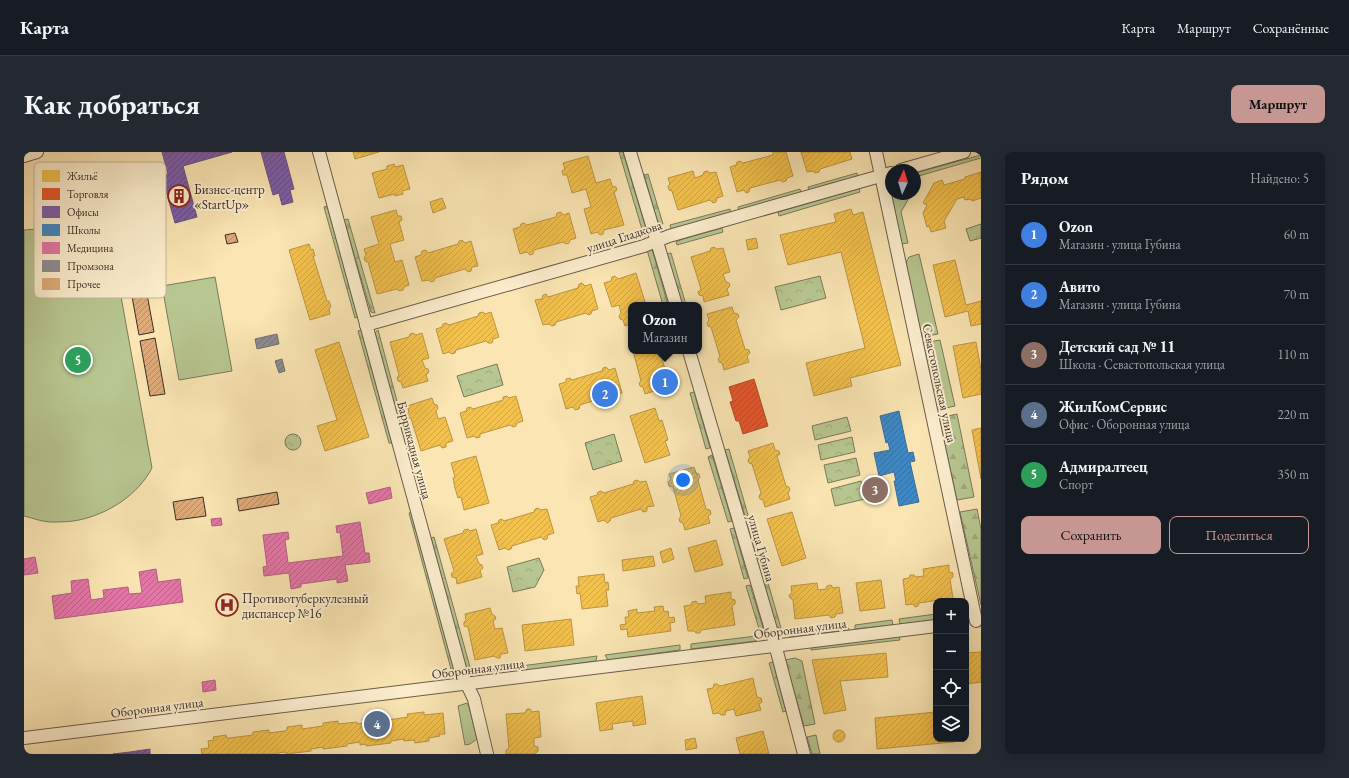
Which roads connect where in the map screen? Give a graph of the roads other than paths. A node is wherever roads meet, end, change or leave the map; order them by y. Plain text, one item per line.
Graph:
1 (37, 152) edge
2 (319, 152) edge
3 (630, 152) edge
4 (876, 152) edge
5 (964, 152) edge
6 (24, 156) edge
7 (921, 164) edge
8 (885, 172) edge
9 (885, 174) edge
10 (891, 200) edge
11 (657, 241) junction
12 (675, 302) edge
13 (366, 325) junction
14 (690, 354) edge
15 (974, 621) edge
16 (933, 626) edge
17 (775, 644) junction
18 (466, 684) junction
19 (24, 738) edge
20 (487, 754) edge
21 (804, 754) edge

1 - 6 street
2 - 13 street, Баррикадная улица
3 - 11 street
4 - 8 street, Севастопольская улица
5 - 7 street
9 - 11 street, улица Гладкова
10 - 15 street, Севастопольская улица
11 - 12 street
11 - 13 street, улица Гладкова
13 - 18 street, Баррикадная улица
14 - 17 street, улица Губина
16 - 17 street, Оборонная улица
17 - 18 street, Оборонная улица
17 - 21 street, улица Губина
18 - 19 street, Оборонная улица
18 - 20 street, Баррикадная улица

